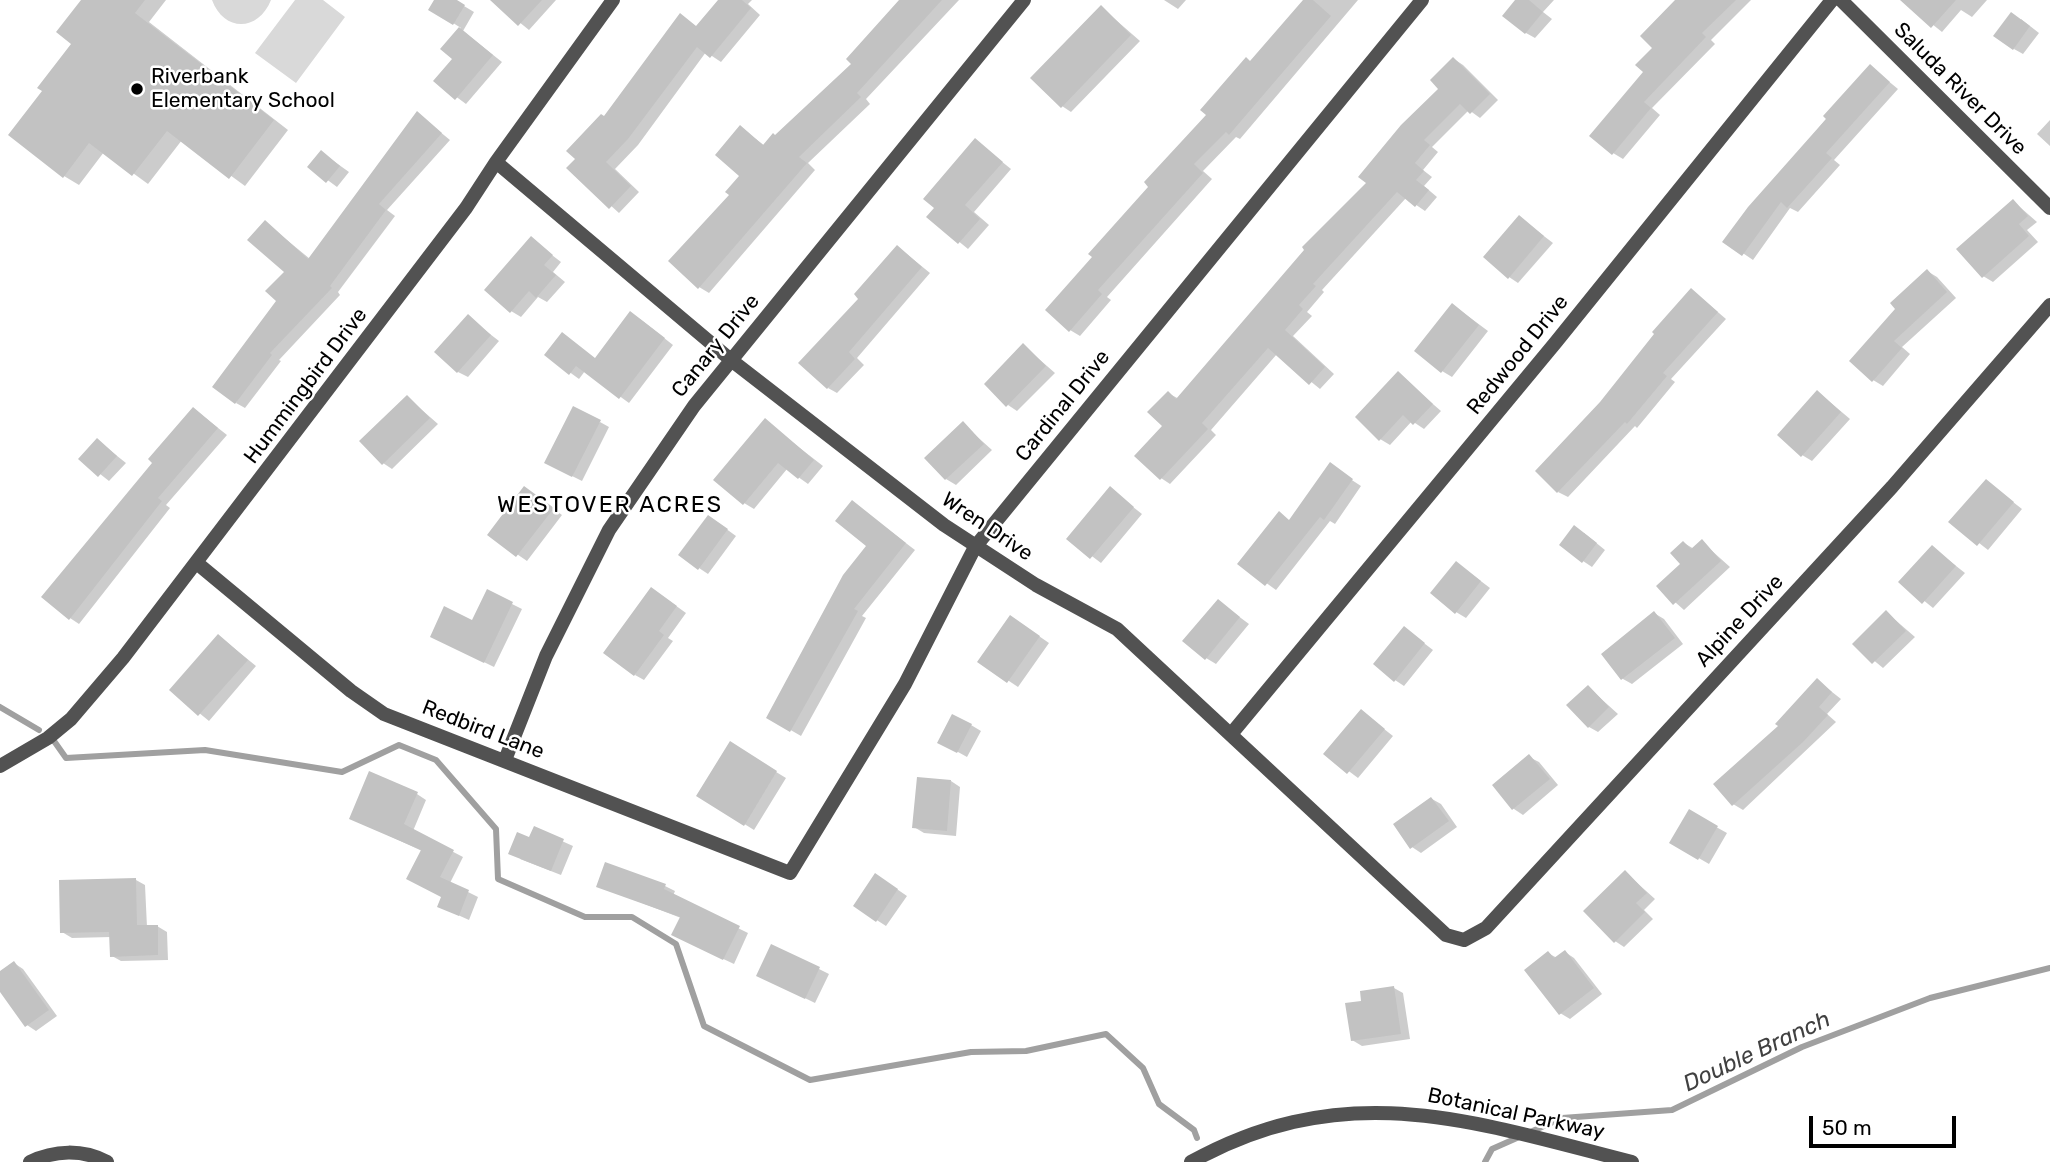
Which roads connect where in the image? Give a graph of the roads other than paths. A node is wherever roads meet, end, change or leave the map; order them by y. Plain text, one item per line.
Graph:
1 (613, 0) edge
2 (1024, 0) edge
3 (1422, 0) edge
4 (1832, 0) edge
5 (1841, 0) edge
6 (496, 162) junction
7 (2050, 208) edge
8 (2050, 304) edge
9 (731, 360) junction
10 (975, 547) junction
11 (198, 564) junction
12 (1232, 733) junction
13 (505, 760) junction
14 (0, 766) edge
15 (789, 873) joint
16 (1446, 935) joint
17 (30, 1162) edge
18 (107, 1162) edge
19 (1191, 1162) edge
20 (1632, 1162) edge

1 - 6 street, Hummingbird Drive
2 - 9 street, Canary Drive
3 - 10 street, Cardinal Drive
4 - 12 street, Redwood Drive
5 - 7 street, Saluda River Drive
6 - 9 street, Wren Drive
6 - 11 street, Hummingbird Drive
8 - 16 street, Alpine Drive
9 - 10 street, Wren Drive
9 - 13 street, Canary Drive
10 - 12 street, Wren Drive
10 - 15 street, Cardinal Drive
11 - 13 street, Redbird Lane
11 - 14 street, Hummingbird Drive
12 - 16 street, Wren Drive
13 - 15 street, Redbird Lane
17 - 18 street
19 - 20 street, Botanical Parkway

